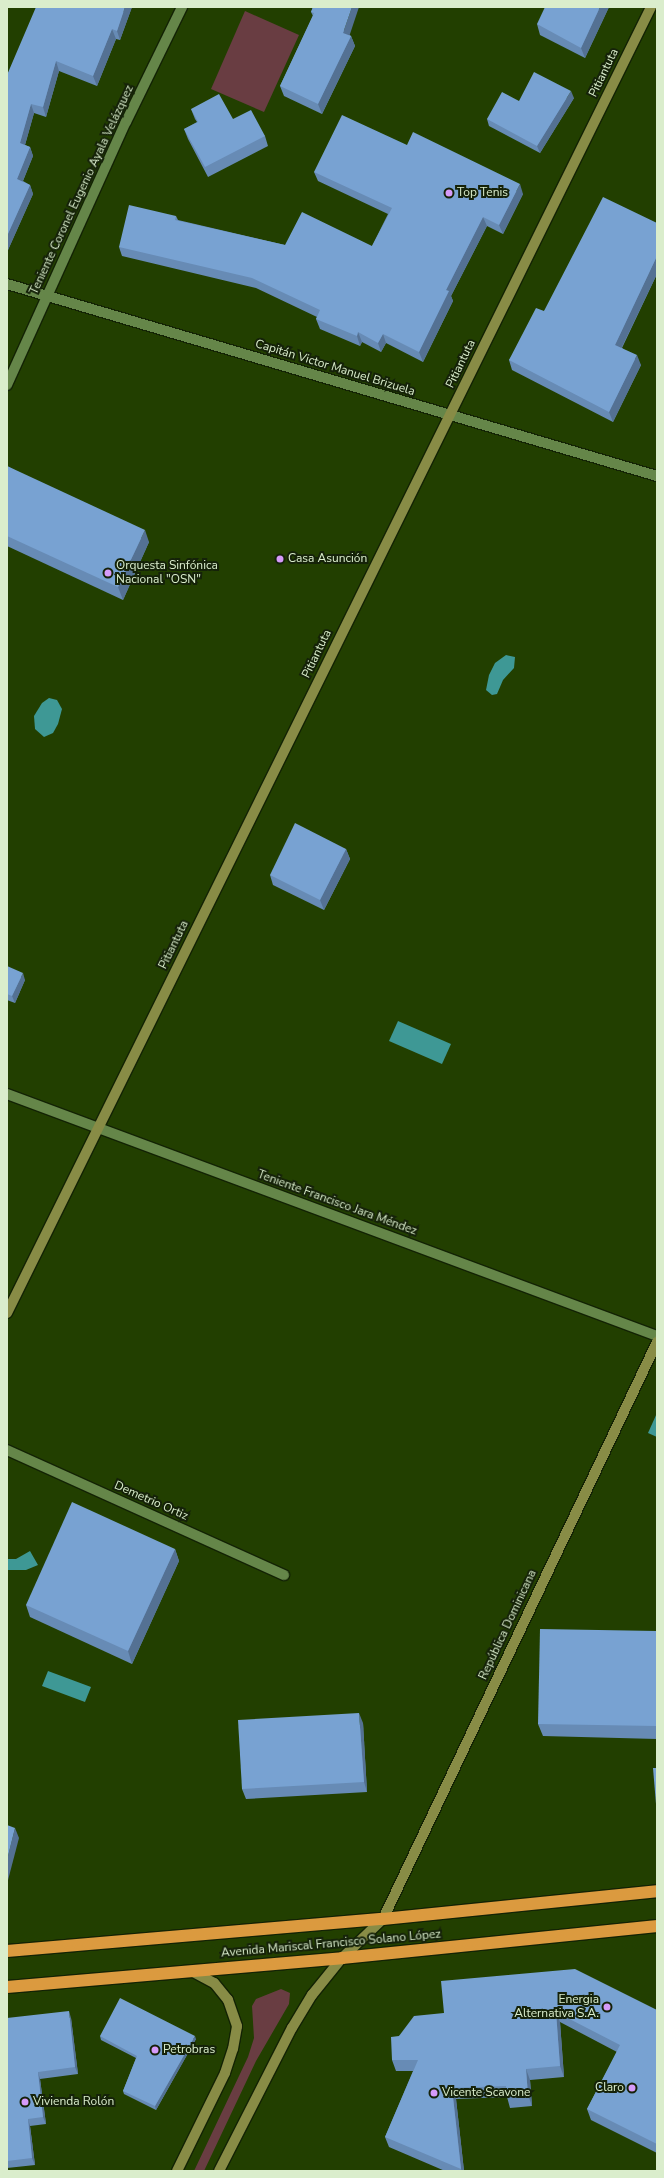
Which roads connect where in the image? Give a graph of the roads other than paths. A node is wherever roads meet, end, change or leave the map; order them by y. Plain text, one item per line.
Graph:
1 (182, 7) edge
2 (652, 7) edge
3 (7, 284) edge
4 (48, 296) junction
5 (7, 385) edge
6 (449, 416) junction
7 (657, 476) edge
8 (7, 1094) edge
9 (98, 1128) junction
10 (7, 1313) edge
11 (657, 1336) edge
12 (657, 1342) edge
13 (7, 1450) edge
14 (284, 1575) dead end
15 (657, 1891) edge
16 (383, 1919) junction
17 (657, 1926) edge
18 (7, 1951) edge
19 (342, 1958) junction
20 (190, 1971) junction
21 (7, 1987) edge
22 (177, 2171) edge
23 (219, 2171) edge

1 - 4 street, Teniente Coronel Eugenio Ayala Velázquez
2 - 6 street, Pitiantuta
3 - 4 street, Capitán Victor Manuel Brizuela
4 - 5 street, Teniente Coronel Eugenio Ayala Velázquez
4 - 6 street, Capitán Victor Manuel Brizuela
6 - 7 street, Capitán Victor Manuel Brizuela
6 - 9 street, Pitiantuta
8 - 9 street, Teniente Francisco Jara Méndez
9 - 10 street, Pitiantuta
9 - 11 street, Teniente Francisco Jara Méndez
12 - 16 street, República Dominicana
13 - 14 street, Demetrio Ortiz
15 - 16 highway, Avenida Mariscal Francisco Solano López
16 - 18 highway, Avenida Mariscal Francisco Solano López
16 - 19 street
17 - 19 highway, Avenida Mariscal Francisco Solano López
19 - 20 highway, Avenida Mariscal Francisco Solano López
19 - 23 street
20 - 21 highway, Avenida Mariscal Francisco Solano López
20 - 22 street

